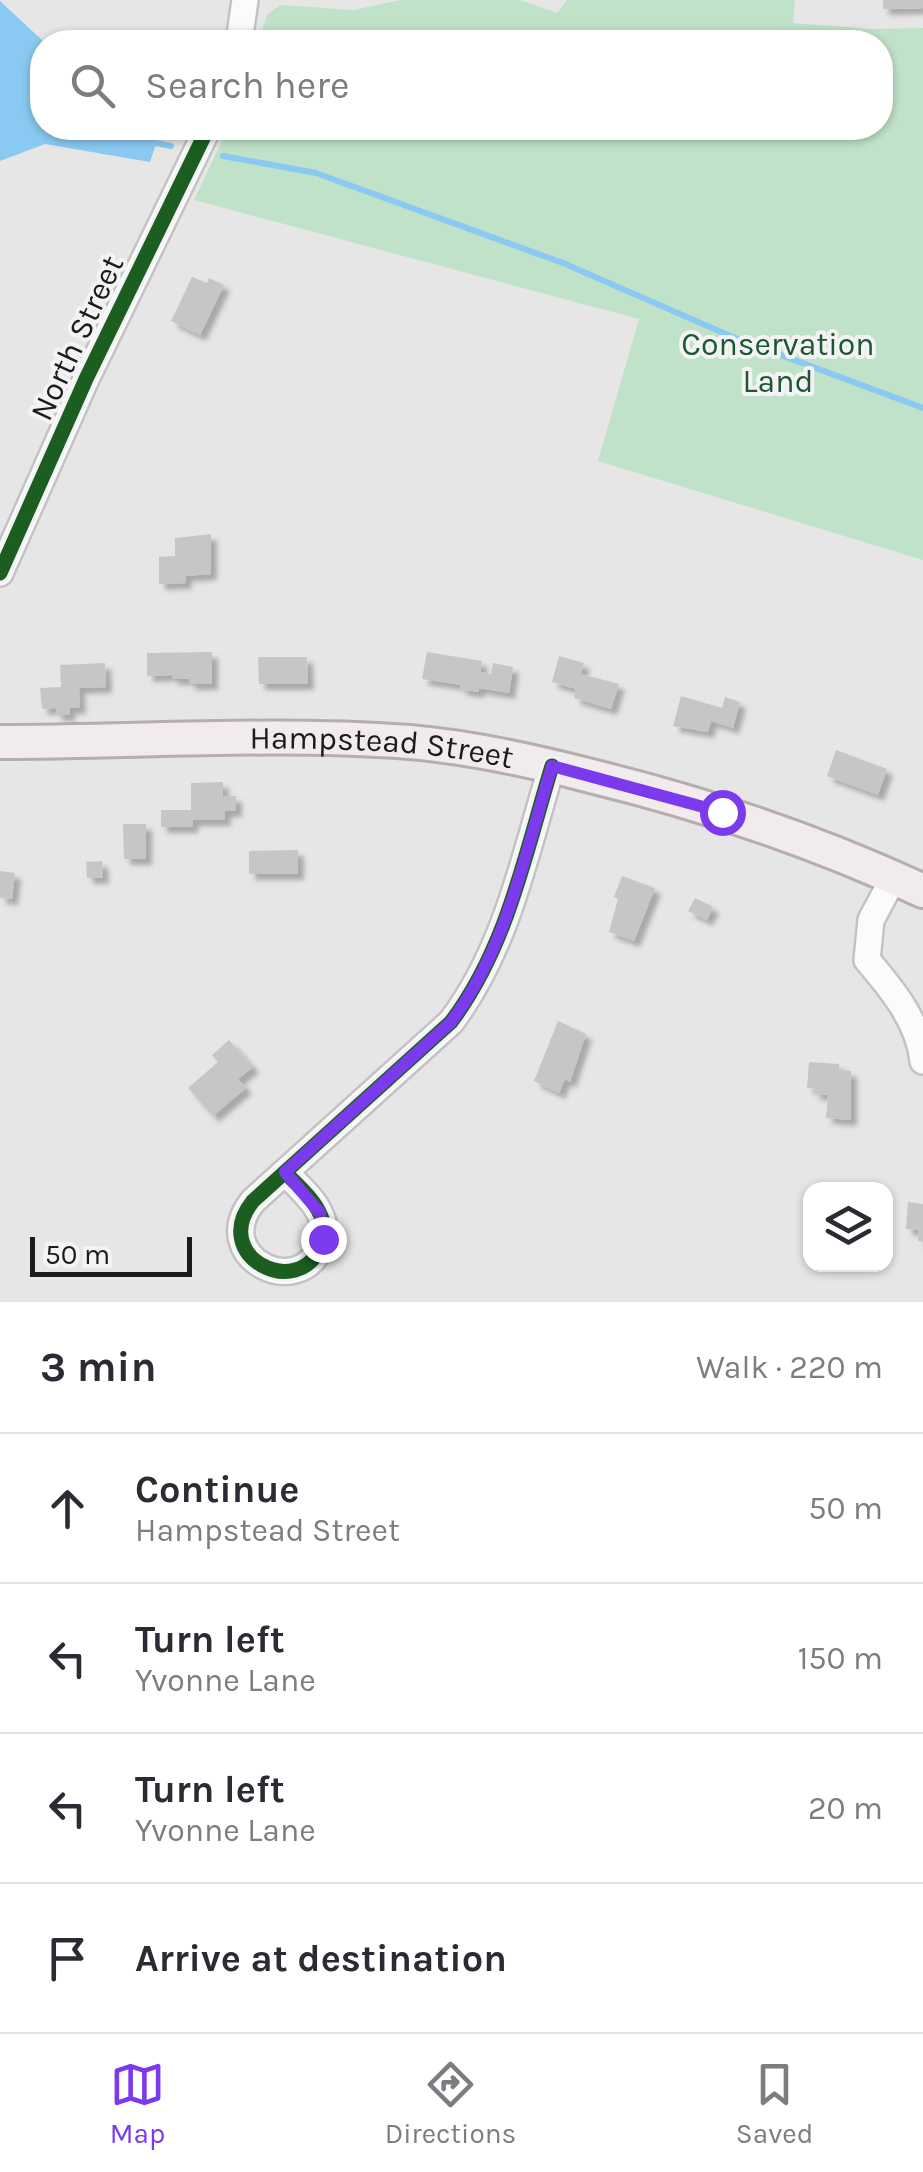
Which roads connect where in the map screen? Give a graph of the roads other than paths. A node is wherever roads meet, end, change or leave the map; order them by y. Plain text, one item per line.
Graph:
1 (245, 0) edge
2 (241, 30) edge
3 (202, 140) edge
4 (0, 573) edge
5 (0, 742) edge
6 (552, 766) junction
7 (908, 884) edge
8 (923, 1061) edge
9 (285, 1172) dead end

1 - 2 street
3 - 4 street, North Street
5 - 6 main road, Hampstead Street
6 - 7 main road, Hampstead Street
6 - 9 street
7 - 8 street

